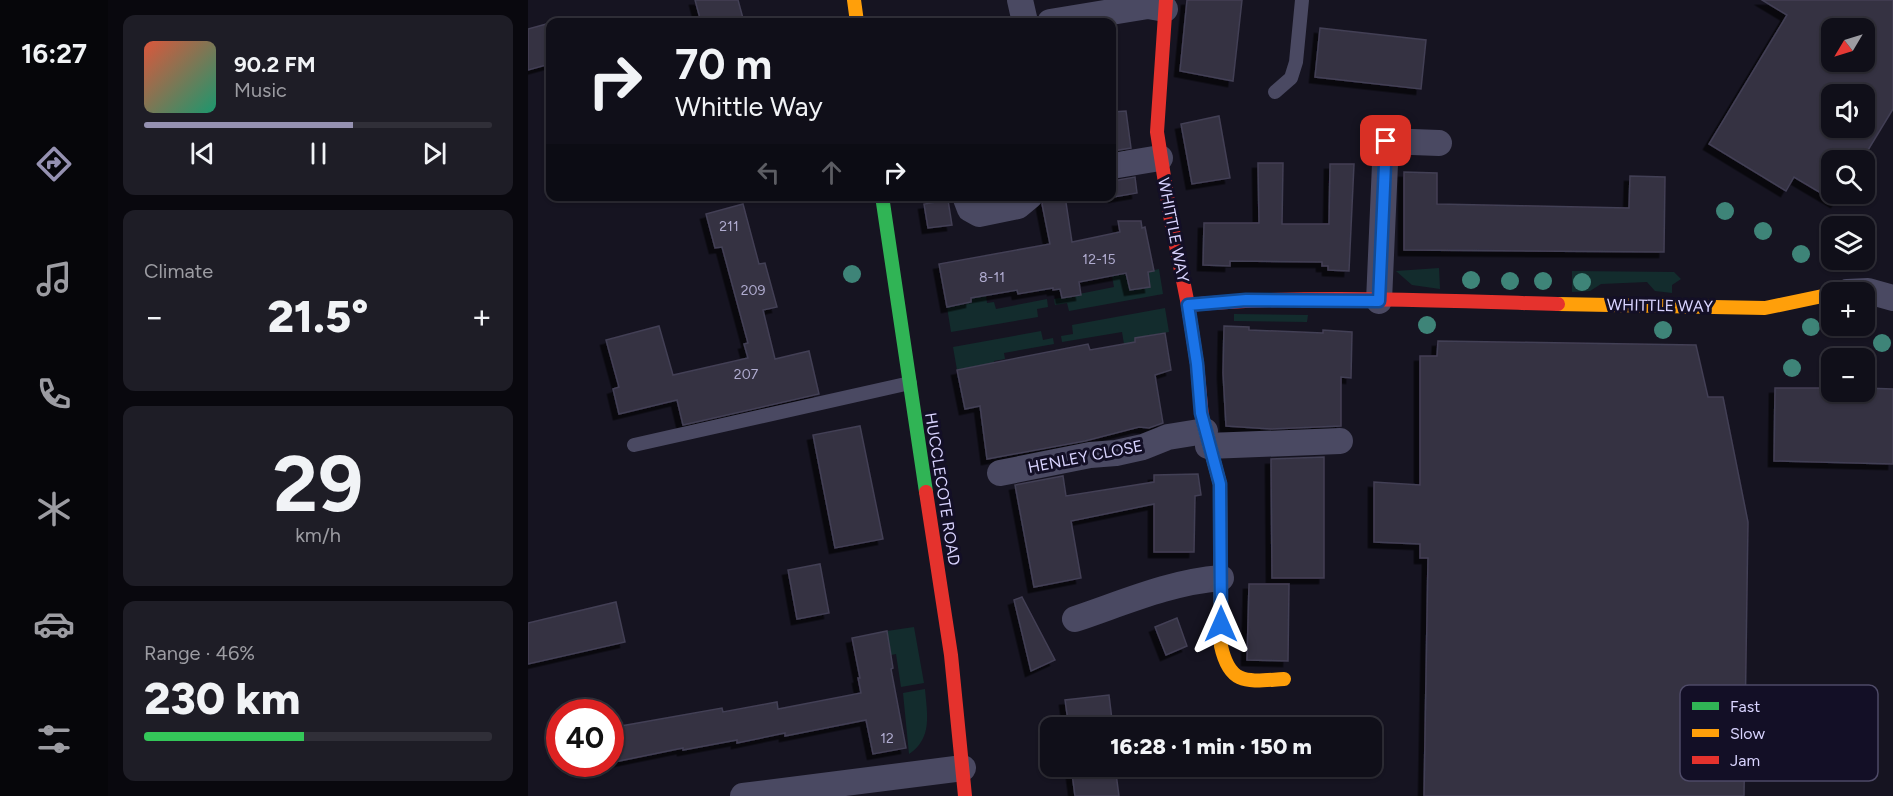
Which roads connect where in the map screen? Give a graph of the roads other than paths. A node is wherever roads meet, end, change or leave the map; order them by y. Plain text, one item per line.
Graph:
1 (854, 0) edge
2 (1020, 0) edge
3 (1302, 0) edge
4 (1165, 5) edge
5 (856, 18) edge
6 (1024, 18) edge
7 (1074, 18) edge
8 (1275, 92) dead end
9 (1439, 143) dead end
10 (1160, 158) junction
11 (1116, 165) edge
12 (883, 201) edge
13 (967, 201) edge
14 (1024, 201) edge
15 (1875, 293) edge
16 (1821, 296) edge
17 (1893, 298) edge
18 (1379, 301) junction
19 (1188, 305) junction
20 (910, 382) junction
21 (1207, 439) junction
22 (1341, 441) dead end
23 (634, 445) dead end
24 (1000, 473) dead end
25 (1221, 578) junction
26 (1075, 619) dead end
27 (1284, 679) dead end
28 (964, 787) edge
29 (743, 796) edge

1 - 5 street
2 - 6 street
3 - 8 lane
4 - 7 street
4 - 10 street, WHITTLE WAY
9 - 18 street
10 - 11 street
10 - 19 street, WHITTLE WAY
12 - 20 street, HUCCLECOTE ROAD
13 - 14 street
15 - 17 street
16 - 18 street, WHITTLE WAY
18 - 19 street, WHITTLE WAY
19 - 21 street
20 - 23 lane
20 - 28 street, HUCCLECOTE ROAD
21 - 22 street, HENLEY CLOSE
21 - 24 street, HENLEY CLOSE
21 - 25 street
25 - 26 street
25 - 27 street
28 - 29 street

